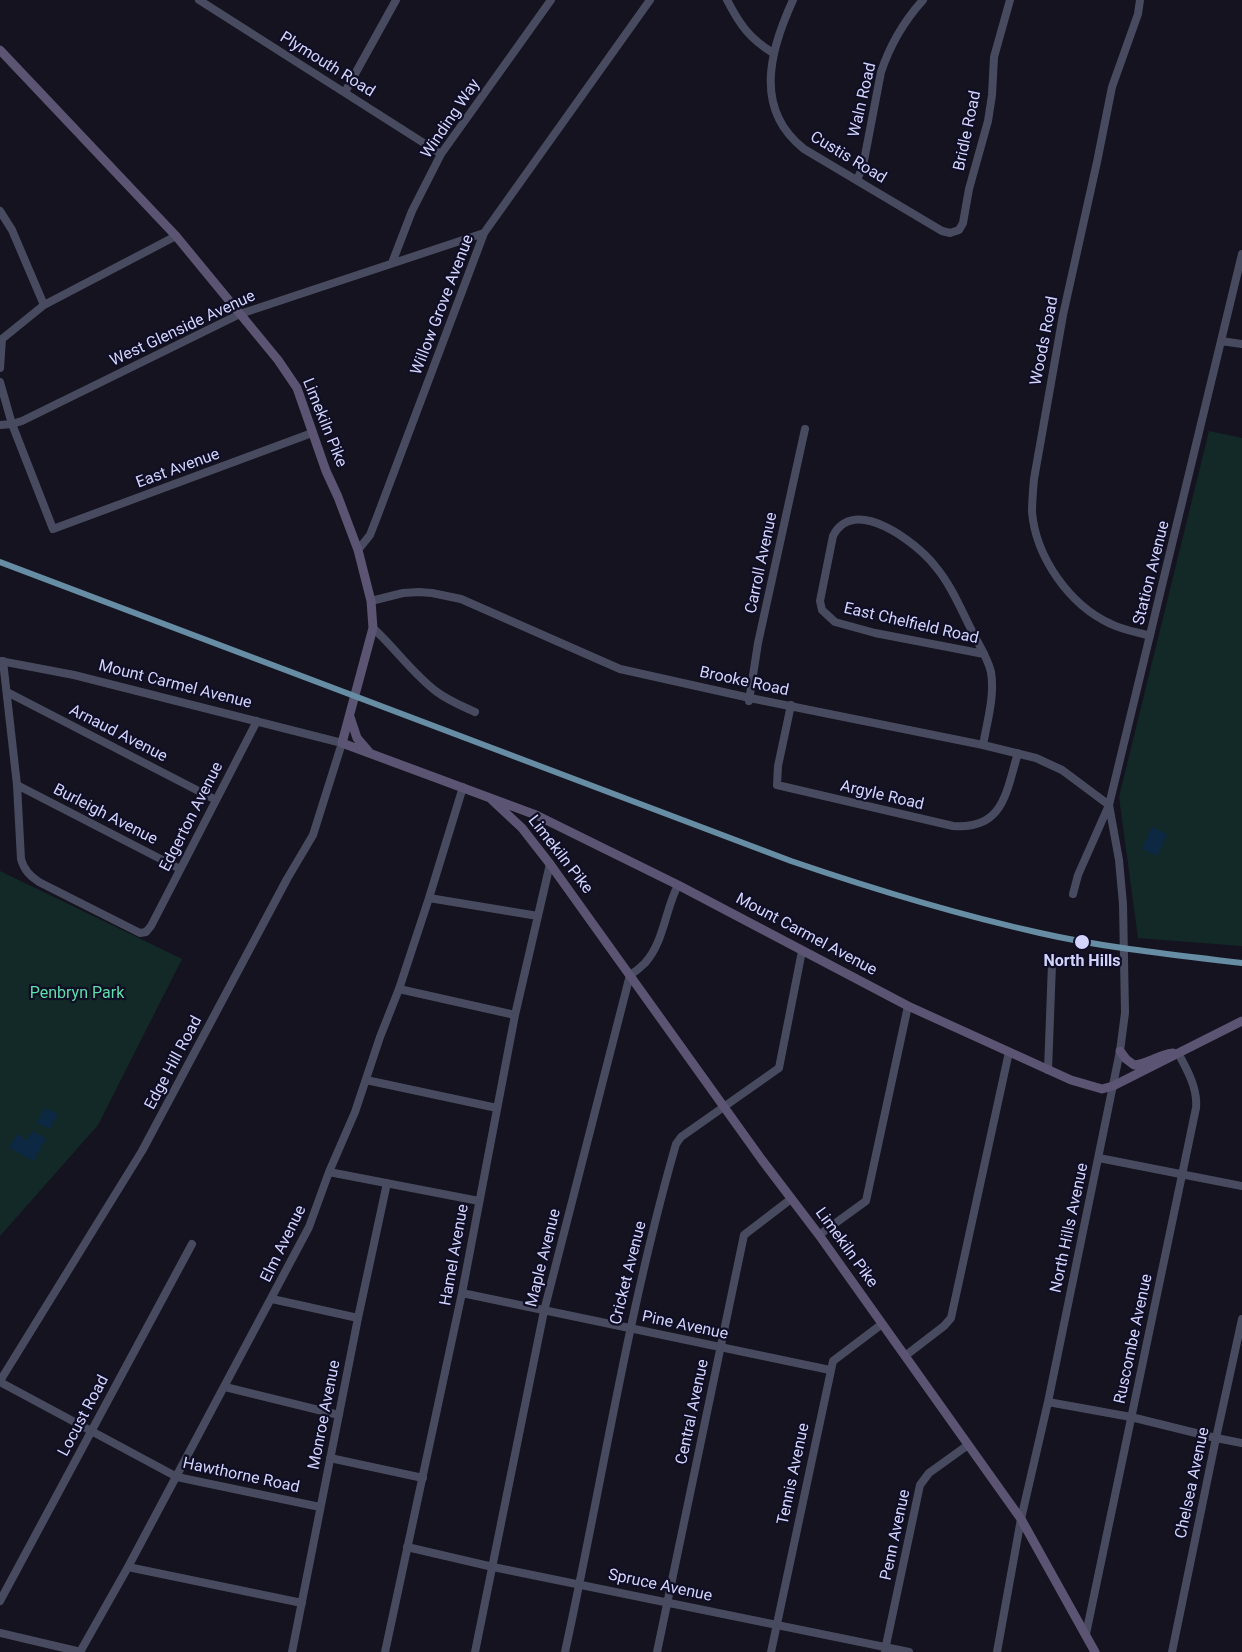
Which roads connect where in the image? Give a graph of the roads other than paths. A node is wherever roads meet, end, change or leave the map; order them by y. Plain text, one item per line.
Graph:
1 (199, 0) edge
2 (396, 0) edge
3 (551, 0) edge
4 (650, 0) edge
5 (728, 0) edge
6 (794, 0) edge
7 (922, 0) edge
8 (1010, 0) edge
9 (1140, 0) edge
10 (0, 50) edge
11 (773, 53) junction
12 (345, 92) junction
13 (441, 154) junction
14 (857, 180) junction
15 (0, 211) edge
16 (957, 231) joint
17 (484, 233) junction
18 (176, 236) junction
19 (1242, 254) edge
20 (392, 263) junction
21 (45, 305) junction
22 (240, 314) junction
23 (1, 338) edge
24 (1221, 341) junction
25 (1242, 344) edge
26 (0, 368) edge
27 (0, 382) edge
28 (12, 424) junction
29 (0, 425) edge
30 (805, 429) dead end
31 (312, 433) junction
32 (358, 550) junction
33 (371, 601) junction
34 (373, 628) junction
35 (1150, 636) junction
36 (984, 654) junction
37 (2, 661) edge
38 (7, 692) junction
39 (749, 700) junction
40 (791, 705) junction
41 (475, 712) dead end
42 (350, 714) junction
43 (257, 721) junction
44 (342, 743) junction
45 (983, 745) junction
46 (1018, 753) junction
47 (371, 754) junction
48 (17, 785) junction
49 (463, 787) junction
50 (488, 796) junction
51 (216, 800) junction
52 (1109, 805) junction
53 (550, 864) junction
54 (180, 868) junction
55 (678, 885) junction
56 (1073, 894) dead end
57 (429, 898) junction
58 (538, 916) junction
59 (802, 951) junction
60 (1052, 964) dead end
61 (630, 975) junction
62 (399, 989) junction
63 (908, 1006) junction
64 (515, 1015) junction
65 (1242, 1021) edge
66 (1120, 1051) junction
67 (1009, 1052) junction
68 (1178, 1053) junction
69 (1048, 1070) junction
70 (366, 1080) junction
71 (1113, 1086) junction
72 (725, 1107) junction
73 (497, 1108) junction
74 (1099, 1158) junction
75 (329, 1172) junction
76 (1182, 1175) junction
77 (387, 1183) junction
78 (1242, 1186) edge
79 (791, 1199) junction
80 (479, 1201) junction
81 (819, 1235) junction
82 (192, 1244) dead end
83 (462, 1293) junction
84 (272, 1299) junction
85 (544, 1311) junction
86 (358, 1318) junction
87 (1242, 1319) edge
88 (882, 1324) junction
89 (630, 1327) junction
90 (720, 1347) junction
91 (906, 1356) junction
92 (830, 1370) junction
93 (0, 1382) edge
94 (225, 1387) junction
95 (1048, 1402) junction
96 (339, 1415) junction
97 (1131, 1418) junction
98 (91, 1432) junction
99 (1216, 1438) junction
100 (1242, 1443) edge
101 (968, 1445) junction
102 (330, 1458) junction
103 (177, 1478) junction
104 (423, 1478) junction
105 (320, 1507) junction
106 (1021, 1519) junction
107 (407, 1547) junction
108 (128, 1567) junction
109 (494, 1567) junction
110 (580, 1584) junction
111 (0, 1601) edge
112 (667, 1602) junction
113 (302, 1603) junction
114 (776, 1624) junction
115 (0, 1633) edge
116 (1086, 1634) junction
117 (885, 1650) edge
118 (81, 1652) edge
119 (292, 1652) edge
120 (385, 1652) edge
121 (475, 1652) edge
122 (565, 1652) edge
123 (657, 1652) edge
124 (771, 1652) edge
125 (909, 1652) edge
126 (997, 1652) edge
127 (1095, 1652) edge
128 (1172, 1652) edge

1 - 12 street, Plymouth Road
2 - 12 street
3 - 13 street, Winding Way
4 - 17 street, Willow Grove Avenue
5 - 11 street
6 - 11 street, Custis Road
7 - 14 street, Waln Road
8 - 16 street, Bridle Road
9 - 35 street, Woods Road
10 - 18 main road, Limekiln Pike
11 - 14 street, Custis Road
12 - 13 street, Plymouth Road
13 - 20 street, Winding Way
14 - 16 street, Custis Road
15 - 21 street
17 - 20 street, West Glenside Avenue
17 - 32 street, Willow Grove Avenue
18 - 21 street
18 - 22 main road, Limekiln Pike
19 - 24 street, Station Avenue
20 - 22 street, West Glenside Avenue
21 - 23 street
22 - 28 street, West Glenside Avenue
22 - 31 main road, Limekiln Pike
23 - 26 street
24 - 25 street
24 - 35 street, Station Avenue
27 - 28 street
28 - 29 street, West Glenside Avenue
28 - 31 street, East Avenue
30 - 39 street, Carroll Avenue
31 - 32 main road, Limekiln Pike
32 - 33 main road, Limekiln Pike
33 - 34 main road, Limekiln Pike
33 - 39 street, Brooke Road
34 - 41 street
34 - 42 main road, Limekiln Pike
35 - 52 street, Station Avenue
36 - 36 street, East Chelfield Road
36 - 45 street
37 - 38 street
37 - 43 street, Mount Carmel Avenue
38 - 48 street
38 - 51 street, Arnaud Avenue
39 - 40 street, Brooke Road
40 - 45 street, Brooke Road
40 - 46 street, Argyle Road
42 - 44 main road, Limekiln Pike
42 - 47 main road
43 - 44 street, Mount Carmel Avenue
43 - 51 street, Edgerton Avenue
44 - 47 main road, Limekiln Pike
44 - 93 street, Edge Hill Road
45 - 46 street, Brooke Road
46 - 52 street, Brooke Road
47 - 49 main road, Limekiln Pike
48 - 54 street, Burleigh Avenue
48 - 54 street, Edgerton Avenue
49 - 50 main road, Limekiln Pike
49 - 57 street, Elm Avenue
50 - 53 main road, Limekiln Pike
50 - 55 main road, Mount Carmel Avenue
51 - 54 street, Edgerton Avenue
52 - 56 street, Station Avenue
52 - 66 street, North Hills Avenue
53 - 58 street, Hamel Avenue
53 - 61 main road, Limekiln Pike
55 - 59 main road, Mount Carmel Avenue
55 - 61 street
57 - 58 street
57 - 62 street, Elm Avenue
58 - 64 street, Hamel Avenue
59 - 63 main road, Mount Carmel Avenue
59 - 72 street, Cricket Avenue
60 - 69 street
61 - 72 main road, Limekiln Pike
61 - 85 street, Maple Avenue
62 - 64 street
62 - 70 street, Elm Avenue
63 - 67 main road, Mount Carmel Avenue
63 - 81 street
64 - 73 street, Hamel Avenue
65 - 68 main road
66 - 68 main road
66 - 71 street, North Hills Avenue
67 - 69 main road, Mount Carmel Avenue
67 - 91 street
68 - 71 main road
68 - 76 street, Ruscombe Avenue
69 - 71 main road, Mount Carmel Avenue
70 - 73 street
70 - 75 street, Elm Avenue
71 - 74 street, North Hills Avenue
72 - 79 main road, Limekiln Pike
72 - 89 street, Cricket Avenue
73 - 80 street, Hamel Avenue
74 - 76 street
74 - 95 street, North Hills Avenue
75 - 77 street
75 - 84 street, Elm Avenue
76 - 78 street
76 - 97 street, Ruscombe Avenue
77 - 80 street
77 - 86 street, Monroe Avenue
79 - 81 main road, Limekiln Pike
79 - 90 street, Central Avenue
80 - 83 street, Hamel Avenue
81 - 88 main road, Limekiln Pike
82 - 98 street, Locust Road
83 - 85 street, Pine Avenue
83 - 104 street, Hamel Avenue
84 - 86 street
84 - 94 street, Elm Avenue
85 - 89 street, Pine Avenue
85 - 109 street, Maple Avenue
86 - 96 street, Monroe Avenue
87 - 99 street, Chelsea Avenue
88 - 91 main road, Limekiln Pike
88 - 92 street
89 - 90 street, Pine Avenue
89 - 110 street, Cricket Avenue
90 - 92 street, Pine Avenue
90 - 112 street, Central Avenue
91 - 101 main road, Limekiln Pike
92 - 114 street, Tennis Avenue
93 - 98 street, Hawthorne Road
94 - 96 street
94 - 103 street, Elm Avenue
95 - 97 street
95 - 106 street, North Hills Avenue
96 - 102 street, Monroe Avenue
97 - 99 street
97 - 116 street, Ruscombe Avenue
98 - 103 street, Hawthorne Road
98 - 111 street, Locust Road
99 - 100 street
99 - 128 street, Chelsea Avenue
101 - 106 main road, Limekiln Pike
101 - 117 street, Penn Avenue
102 - 104 street
102 - 105 street, Monroe Avenue
103 - 105 street, Hawthorne Road
103 - 108 street, Elm Avenue
104 - 107 street, Hamel Avenue
105 - 113 street, Monroe Avenue
106 - 116 main road, Limekiln Pike
106 - 126 street, North Hills Avenue
107 - 109 street, Spruce Avenue
107 - 120 street, Hamel Avenue
108 - 113 street
108 - 118 street, Elm Avenue
109 - 110 street, Spruce Avenue
109 - 121 street, Maple Avenue
110 - 112 street, Spruce Avenue
110 - 122 street, Cricket Avenue
112 - 114 street, Spruce Avenue
112 - 123 street, Central Avenue
113 - 119 street, Monroe Avenue
114 - 117 street, Spruce Avenue
114 - 124 street, Tennis Avenue
115 - 118 street
116 - 127 main road, Limekiln Pike
117 - 125 street, Spruce Avenue

